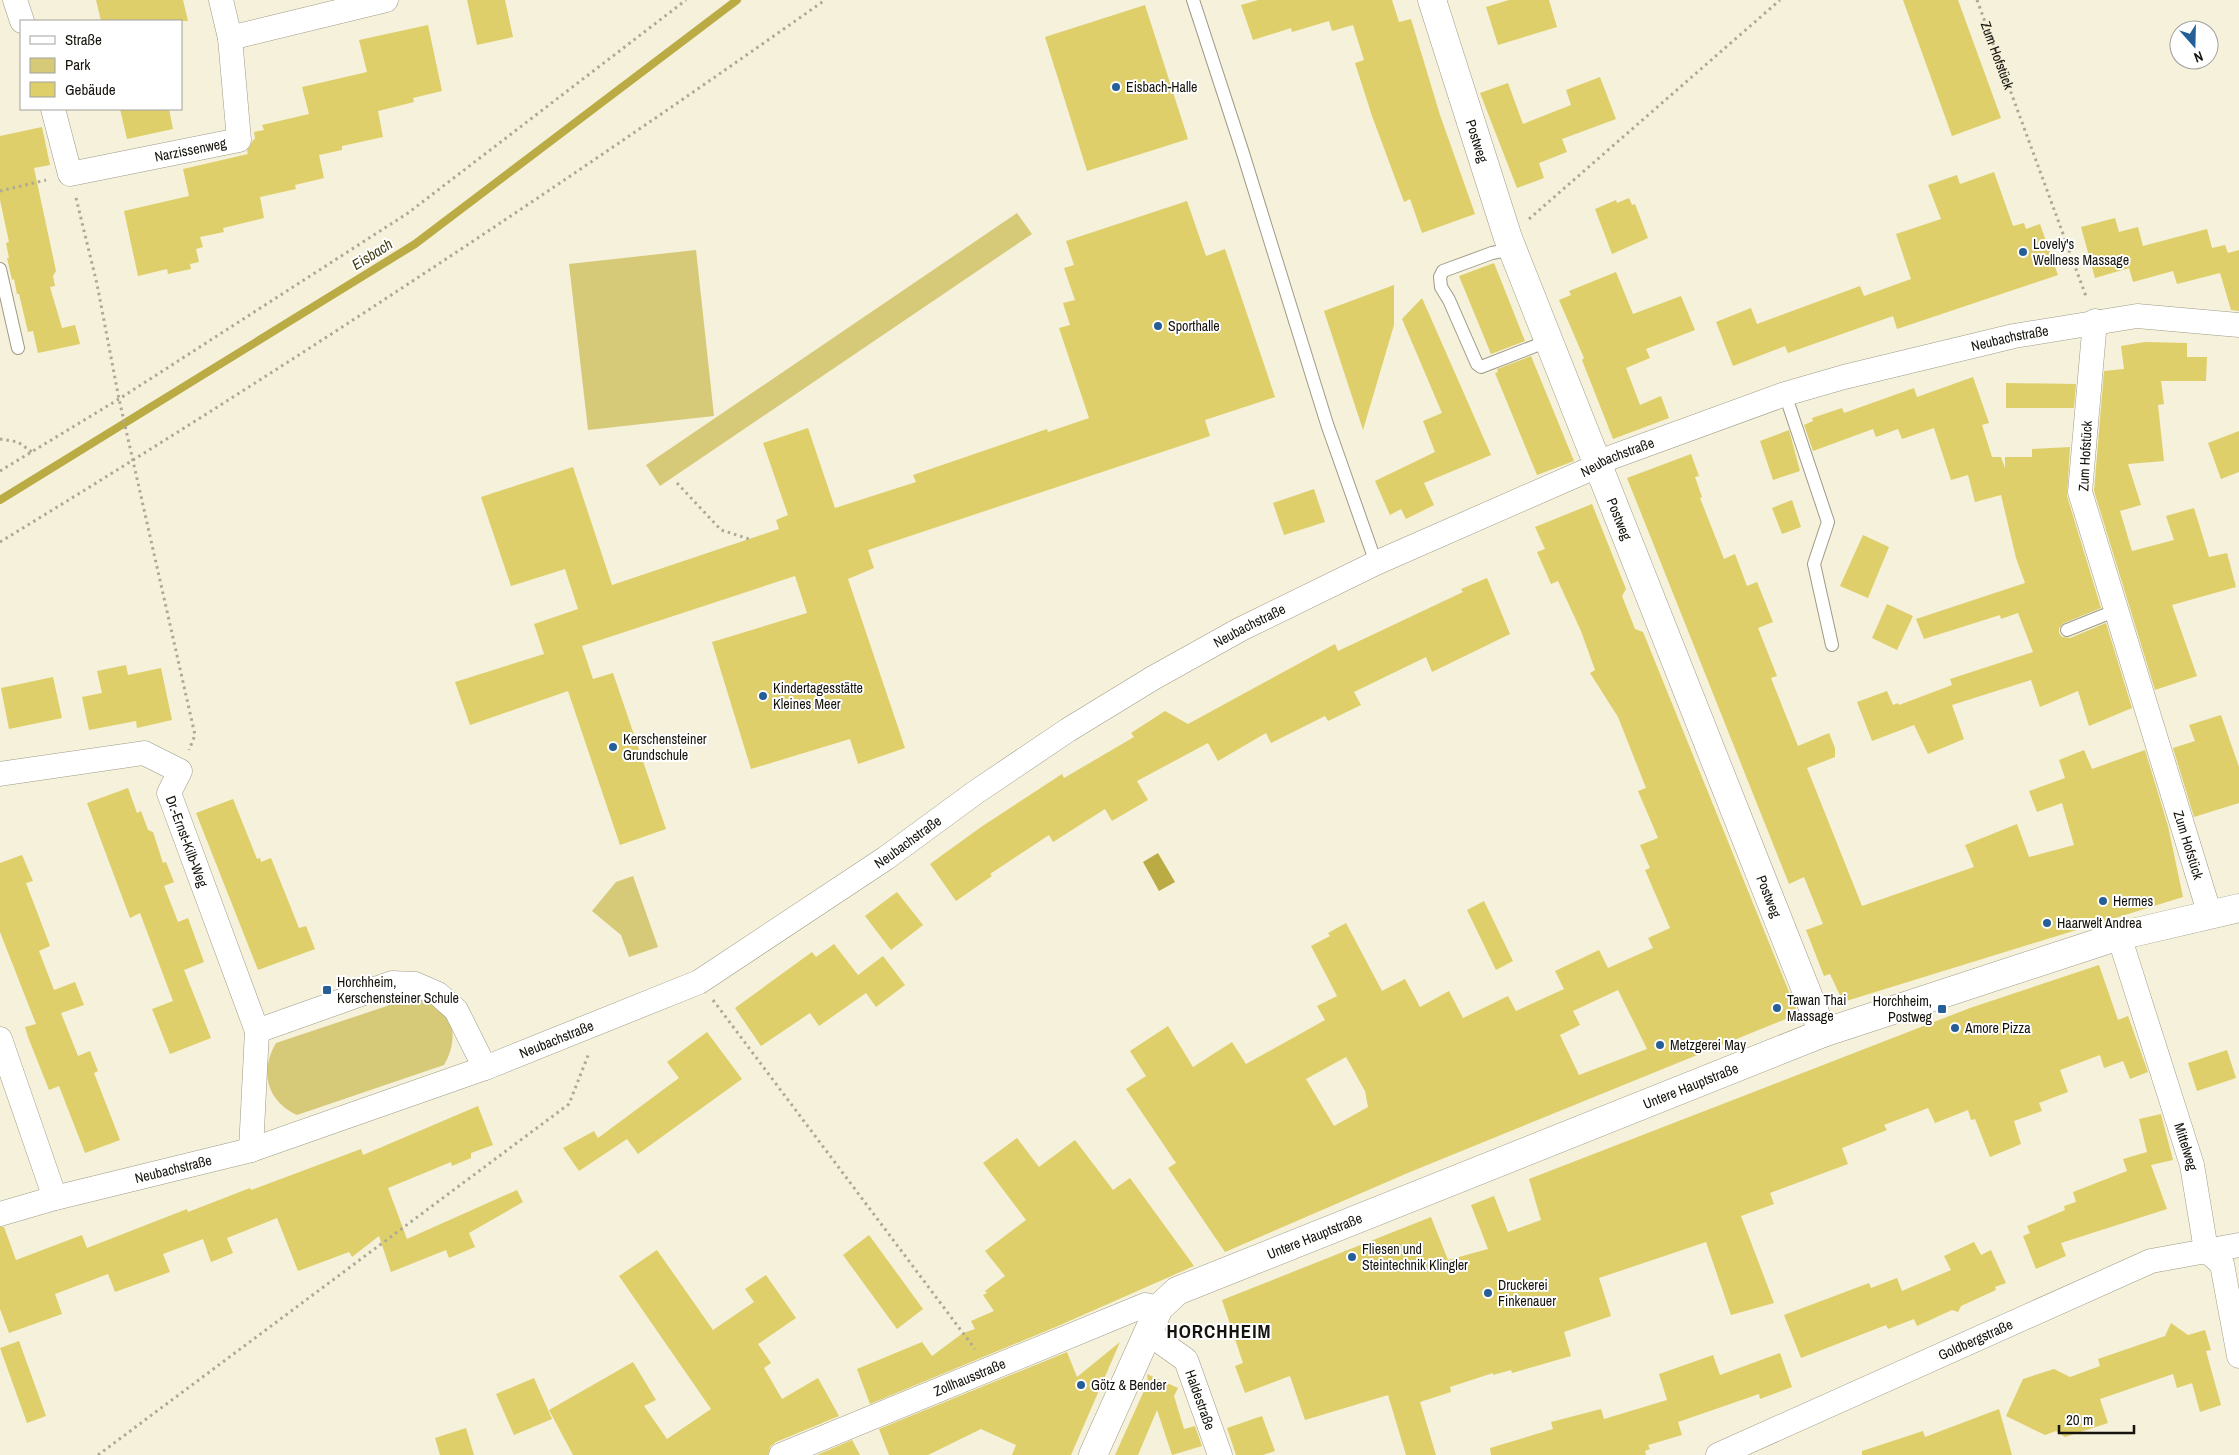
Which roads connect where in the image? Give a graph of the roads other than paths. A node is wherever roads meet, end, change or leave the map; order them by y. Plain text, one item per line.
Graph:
1 (14, 0) edge
2 (220, 0) edge
3 (386, 0) edge
4 (1193, 0) edge
5 (1432, 0) edge
6 (22, 20) edge
7 (230, 38) junction
8 (53, 110) edge
9 (1510, 244) junction
10 (0, 269) edge
11 (2095, 321) junction
12 (2239, 325) edge
13 (1548, 341) junction
14 (18, 348) dead end
15 (1785, 394) junction
16 (1596, 464) junction
17 (1376, 564) junction
18 (2117, 610) junction
19 (2067, 630) dead end
20 (1832, 645) dead end
21 (0, 774) edge
22 (2239, 908) edge
23 (2210, 915) junction
24 (2119, 936) junction
25 (257, 1031) junction
26 (1823, 1033) junction
27 (0, 1039) edge
28 (485, 1068) junction
29 (251, 1150) junction
30 (55, 1198) junction
31 (0, 1214) edge
32 (2239, 1245) edge
33 (2206, 1250) junction
34 (1153, 1320) junction
35 (2239, 1356) edge
36 (781, 1455) edge
37 (1093, 1455) edge
38 (1220, 1455) edge
39 (1718, 1455) edge

1 - 6 street
2 - 7 street, Narzissenweg
3 - 7 street
4 - 17 lane
5 - 9 main road, Postweg
7 - 8 street, Narzissenweg
9 - 13 main road, Postweg
9 - 13 lane
10 - 14 lane
11 - 12 street, Neubachstraße
11 - 15 street, Neubachstraße
11 - 18 street, Zum Hofstück
13 - 16 main road, Postweg
15 - 16 street, Neubachstraße
15 - 20 lane
16 - 17 street, Neubachstraße
16 - 26 main road, Postweg
17 - 28 street, Neubachstraße
18 - 19 lane
18 - 23 street, Zum Hofstück
21 - 25 street, Dr.-Ernst-Kilb-Weg
22 - 23 main road, Untere Hauptstraße
23 - 24 main road, Untere Hauptstraße
24 - 26 main road, Untere Hauptstraße
24 - 33 street, Mittelweg
25 - 28 street
25 - 29 street, Dr.-Ernst-Kilb-Weg
26 - 34 main road, Untere Hauptstraße
27 - 30 street
28 - 29 street, Neubachstraße
29 - 30 street, Neubachstraße
30 - 31 street, Neubachstraße
32 - 33 street, Goldbergstraße
33 - 35 street
33 - 39 street, Goldbergstraße
34 - 36 street, Zollhausstraße
34 - 37 main road
34 - 38 street, Haldestraße

